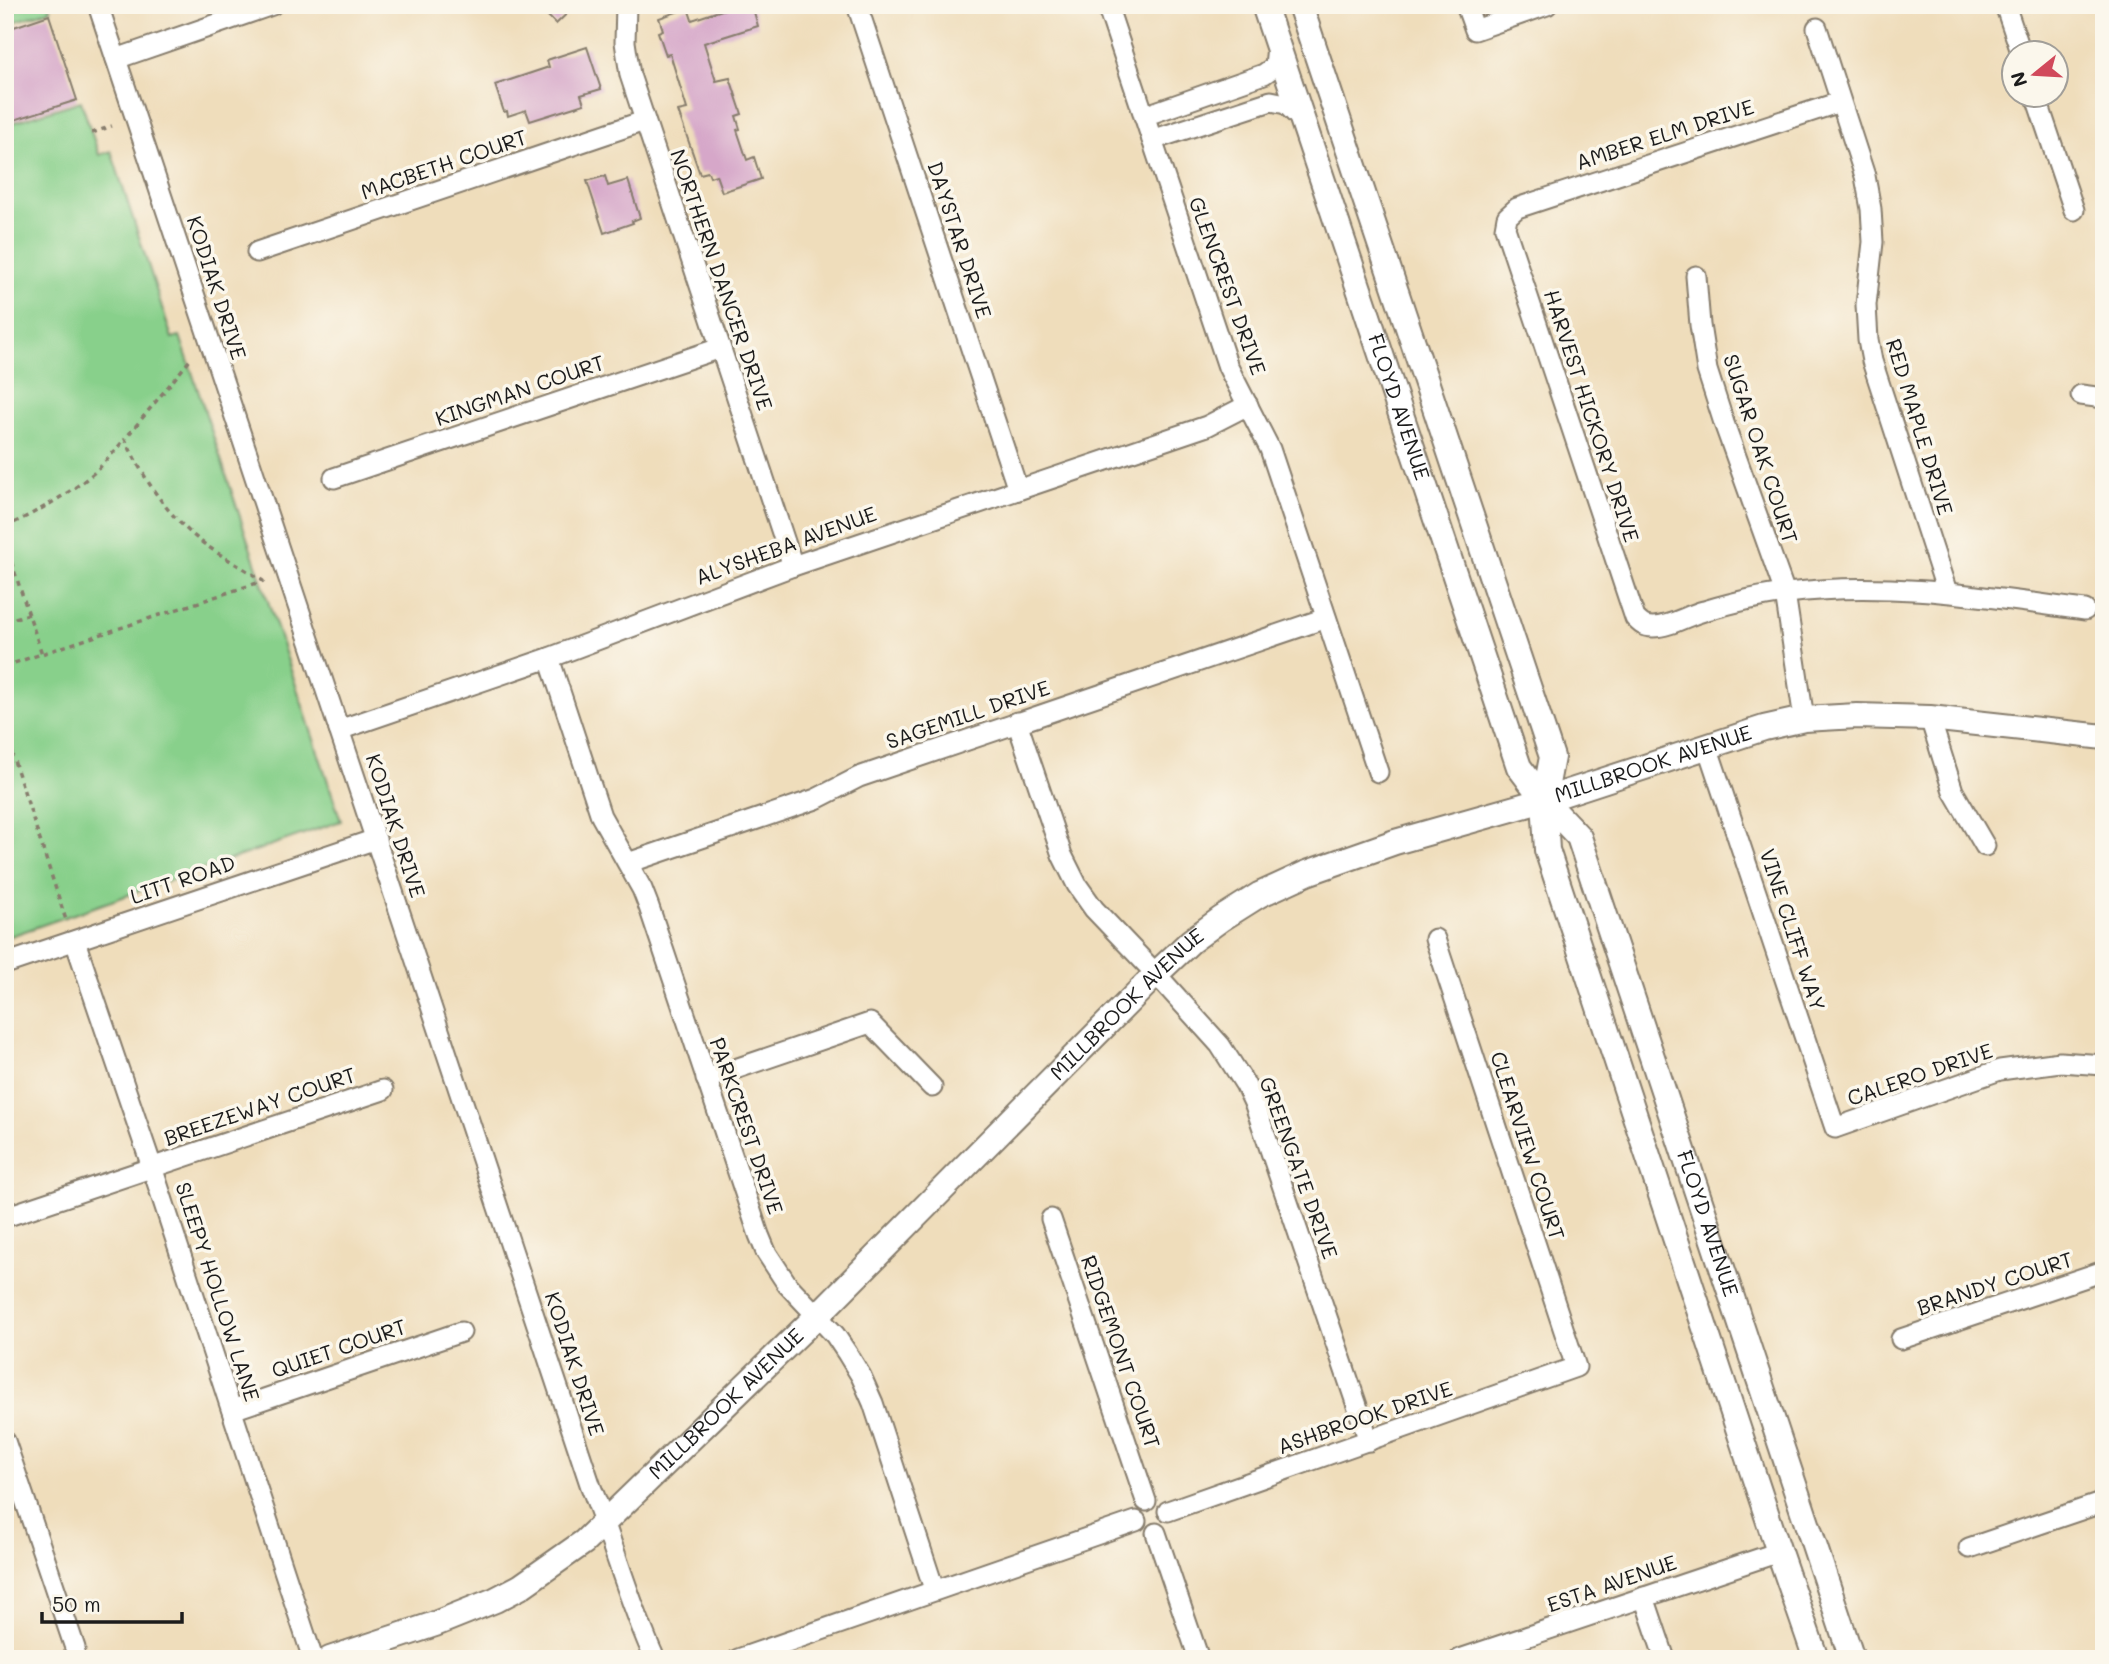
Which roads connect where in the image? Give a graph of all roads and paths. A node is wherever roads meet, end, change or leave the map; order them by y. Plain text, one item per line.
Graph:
1 (97, 5) edge
2 (272, 5) edge
3 (626, 5) edge
4 (857, 5) edge
5 (1107, 5) edge
6 (1264, 5) edge
7 (1300, 5) edge
8 (1466, 5) edge
9 (1547, 5) edge
10 (2005, 5) edge
11 (1816, 28) dead end
12 (2016, 38) edge
13 (1278, 45) junction
14 (116, 59) junction
15 (1840, 102) junction
16 (2040, 108) edge
17 (1144, 116) junction
18 (1303, 120) junction
19 (644, 121) junction
20 (112, 126) dead end
21 (92, 133) dead end
22 (1152, 140) junction
23 (2074, 210) dead end
24 (1507, 218) joint
25 (257, 252) dead end
26 (1696, 276) dead end
27 (720, 348) junction
28 (190, 360) dead end
29 (2081, 395) dead end
30 (2104, 398) edge
31 (1248, 405) junction
32 (125, 439) junction
33 (334, 478) dead end
34 (1018, 490) junction
35 (5, 527) edge
36 (5, 543) edge
37 (793, 566) junction
38 (1947, 592) junction
39 (1785, 593) junction
40 (2085, 610) dead end
41 (29, 614) junction
42 (1326, 618) junction
43 (5, 621) edge
44 (42, 654) junction
45 (549, 659) junction
46 (5, 666) edge
47 (1930, 718) junction
48 (1804, 719) junction
49 (1017, 722) junction
50 (340, 730) junction
51 (5, 733) edge
52 (2104, 737) edge
53 (1707, 746) junction
54 (1378, 772) dead end
55 (1545, 800) junction
56 (376, 839) junction
57 (1985, 846) dead end
58 (628, 863) junction
59 (66, 920) dead end
60 (1435, 939) dead end
61 (75, 941) junction
62 (5, 964) edge
63 (1156, 974) junction
64 (2104, 1065) edge
65 (706, 1079) junction
66 (932, 1087) dead end
67 (383, 1090) dead end
68 (1835, 1128) joint
69 (152, 1167) junction
70 (5, 1217) edge
71 (1051, 1219) dead end
72 (2104, 1271) edge
73 (817, 1316) junction
74 (461, 1332) dead end
75 (1901, 1339) dead end
76 (1576, 1367) joint
77 (232, 1410) junction
78 (5, 1441) edge
79 (1369, 1441) junction
80 (1146, 1501) junction
81 (2104, 1502) edge
82 (1168, 1511) junction
83 (605, 1521) junction
84 (1136, 1521) junction
85 (1156, 1533) junction
86 (1969, 1548) dead end
87 (1779, 1552) junction
88 (934, 1590) junction
89 (1644, 1597) junction
90 (75, 1648) dead end
91 (313, 1659) edge
92 (330, 1659) edge
93 (656, 1659) edge
94 (738, 1659) edge
95 (1199, 1659) edge
96 (1460, 1659) edge
97 (1665, 1659) edge
98 (1816, 1659) edge
99 (1852, 1659) edge

1 - 14 street, KODIAK DRIVE
2 - 14 street
3 - 19 street, NORTHERN DANCER DRIVE
4 - 34 street, DAYSTAR DRIVE
5 - 17 street, GLENCREST DRIVE
6 - 13 street, FLOYD AVENUE
7 - 55 street, FLOYD AVENUE
8 - 9 street
10 - 12 street
11 - 15 street, RED MAPLE DRIVE
13 - 17 street
13 - 18 street, FLOYD AVENUE
14 - 50 street, KODIAK DRIVE
15 - 24 street, AMBER ELM DRIVE
15 - 38 street, RED MAPLE DRIVE
16 - 23 street
17 - 22 street, GLENCREST DRIVE
18 - 22 street
18 - 55 street, FLOYD AVENUE
19 - 25 street, MACBETH COURT
19 - 27 street, NORTHERN DANCER DRIVE
20 - 21 path
22 - 31 street, GLENCREST DRIVE
24 - 39 street, HARVEST HICKORY DRIVE
26 - 39 street, SUGAR OAK COURT
27 - 33 street, KINGMAN COURT
27 - 37 street, NORTHERN DANCER DRIVE
28 - 32 path
29 - 30 street
31 - 34 street, ALYSHEBA AVENUE
31 - 42 street, GLENCREST DRIVE
32 - 35 path
32 - 44 path
34 - 37 street, ALYSHEBA AVENUE
36 - 41 path
37 - 45 street, ALYSHEBA AVENUE
38 - 39 street
38 - 40 street
39 - 48 street, SUGAR OAK COURT
41 - 43 path
41 - 44 path
42 - 49 street, SAGEMILL DRIVE
42 - 54 street, GLENCREST DRIVE
44 - 46 path
45 - 50 street, ALYSHEBA AVENUE
45 - 58 street, PARKCREST DRIVE
47 - 48 street, MILLBROOK AVENUE
47 - 52 street, MILLBROOK AVENUE
47 - 57 street
48 - 53 street, MILLBROOK AVENUE
49 - 58 street, SAGEMILL DRIVE
49 - 63 street, GREENGATE DRIVE
50 - 56 street, KODIAK DRIVE
51 - 59 path
53 - 55 street, MILLBROOK AVENUE
53 - 68 street, VINE CLIFF WAY
55 - 63 street, MILLBROOK AVENUE
55 - 87 street, FLOYD AVENUE
55 - 99 street, FLOYD AVENUE
56 - 61 street, LITT ROAD
56 - 83 street, KODIAK DRIVE
58 - 65 street, PARKCREST DRIVE
60 - 76 street, CLEARVIEW COURT
61 - 62 street, LITT ROAD
61 - 69 street, SLEEPY HOLLOW LANE
63 - 73 street, MILLBROOK AVENUE
63 - 79 street, GREENGATE DRIVE
64 - 68 street, CALERO DRIVE
65 - 66 street
65 - 73 street, PARKCREST DRIVE
67 - 69 street, BREEZEWAY COURT
69 - 70 street, BREEZEWAY COURT
69 - 77 street, SLEEPY HOLLOW LANE
71 - 80 street, RIDGEMONT COURT
72 - 75 street, BRANDY COURT
73 - 83 street, MILLBROOK AVENUE
73 - 88 street, PARKCREST DRIVE
74 - 77 street, QUIET COURT
76 - 79 street, ASHBROOK DRIVE
77 - 91 street, SLEEPY HOLLOW LANE
78 - 90 street
79 - 82 street, ASHBROOK DRIVE
80 - 82 street
80 - 84 street
81 - 86 street
82 - 85 street
83 - 92 street, MILLBROOK AVENUE
83 - 93 street, KODIAK DRIVE
84 - 85 street
84 - 88 street
85 - 95 street
87 - 89 street, ESTA AVENUE
87 - 98 street, FLOYD AVENUE
88 - 94 street
89 - 96 street, ESTA AVENUE
89 - 97 street

